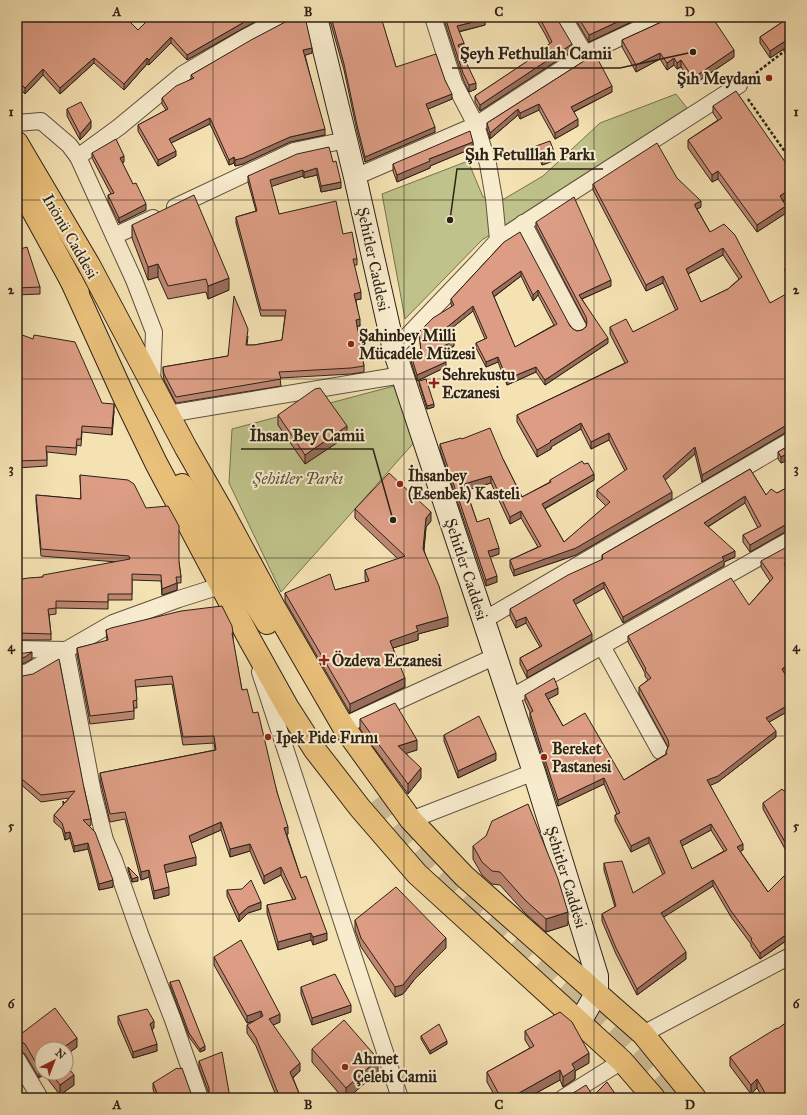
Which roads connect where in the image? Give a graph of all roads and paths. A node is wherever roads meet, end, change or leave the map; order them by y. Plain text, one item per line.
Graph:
1 (284, 17) edge
2 (316, 17) edge
3 (433, 17) edge
4 (563, 17) edge
5 (664, 17) edge
6 (785, 17) edge
7 (790, 22) edge
8 (790, 47) edge
9 (584, 54) junction
10 (739, 85) junction
11 (17, 123) edge
12 (476, 125) junction
13 (346, 140) junction
14 (17, 143) edge
15 (78, 157) junction
16 (790, 159) edge
17 (355, 177) junction
18 (17, 182) edge
19 (523, 223) junction
20 (114, 236) junction
21 (498, 240) junction
22 (72, 280) junction
23 (578, 328) dead end
24 (123, 330) junction
25 (394, 350) junction
26 (402, 375) junction
27 (152, 384) junction
28 (168, 414) junction
29 (790, 442) edge
30 (205, 521) junction
31 (790, 540) edge
32 (220, 586) junction
33 (484, 620) junction
34 (250, 640) junction
35 (602, 646) junction
36 (17, 649) edge
37 (66, 650) junction
38 (496, 656) junction
39 (17, 674) edge
40 (510, 698) junction
41 (342, 726) junction
42 (660, 751) dead end
43 (534, 772) junction
44 (380, 796) tunnel mouth
45 (411, 820) junction
46 (790, 956) edge
47 (596, 992) junction
48 (580, 1022) junction
49 (644, 1034) junction
50 (17, 1059) edge
51 (622, 1061) junction
52 (40, 1098) edge
53 (200, 1098) edge
54 (400, 1098) edge
55 (564, 1098) edge
56 (654, 1098) edge
57 (695, 1098) edge

1 - 15 street
2 - 13 street, Şehitler Caddesi
3 - 12 street
4 - 9 street
5 - 9 street
6 - 7 path
8 - 10 path
9 - 12 street
10 - 16 path
10 - 19 street
11 - 15 street
12 - 17 street
12 - 21 street
13 - 17 street, Şehitler Caddesi
13 - 20 street
14 - 24 main road, Inönü Caddesi
15 - 20 street
17 - 25 street, Şehitler Caddesi
18 - 22 main road, Inönü Caddesi
19 - 21 street
19 - 23 street
20 - 27 street
21 - 25 street
22 - 30 main road
22 - 32 main road
24 - 27 main road
24 - 30 main road
25 - 26 street, Şehitler Caddesi
26 - 28 street
26 - 33 street, Şehitler Caddesi
27 - 28 main road
28 - 41 main road
29 - 33 street
30 - 44 main road
31 - 35 street
32 - 34 main road
32 - 37 street
33 - 38 street, Şehitler Caddesi
34 - 48 main road
34 - 54 street
35 - 40 street
35 - 42 street
36 - 37 street
37 - 39 street
37 - 53 street
38 - 40 street, Şehitler Caddesi
38 - 41 street
40 - 43 street, Şehitler Caddesi
41 - 45 main road
43 - 45 street
43 - 47 street, Şehitler Caddesi
45 - 47 main road
46 - 49 street
47 - 48 street, Şehitler Caddesi
47 - 49 main road
48 - 51 main road
49 - 57 main road
50 - 52 street
51 - 55 street
51 - 56 main road

